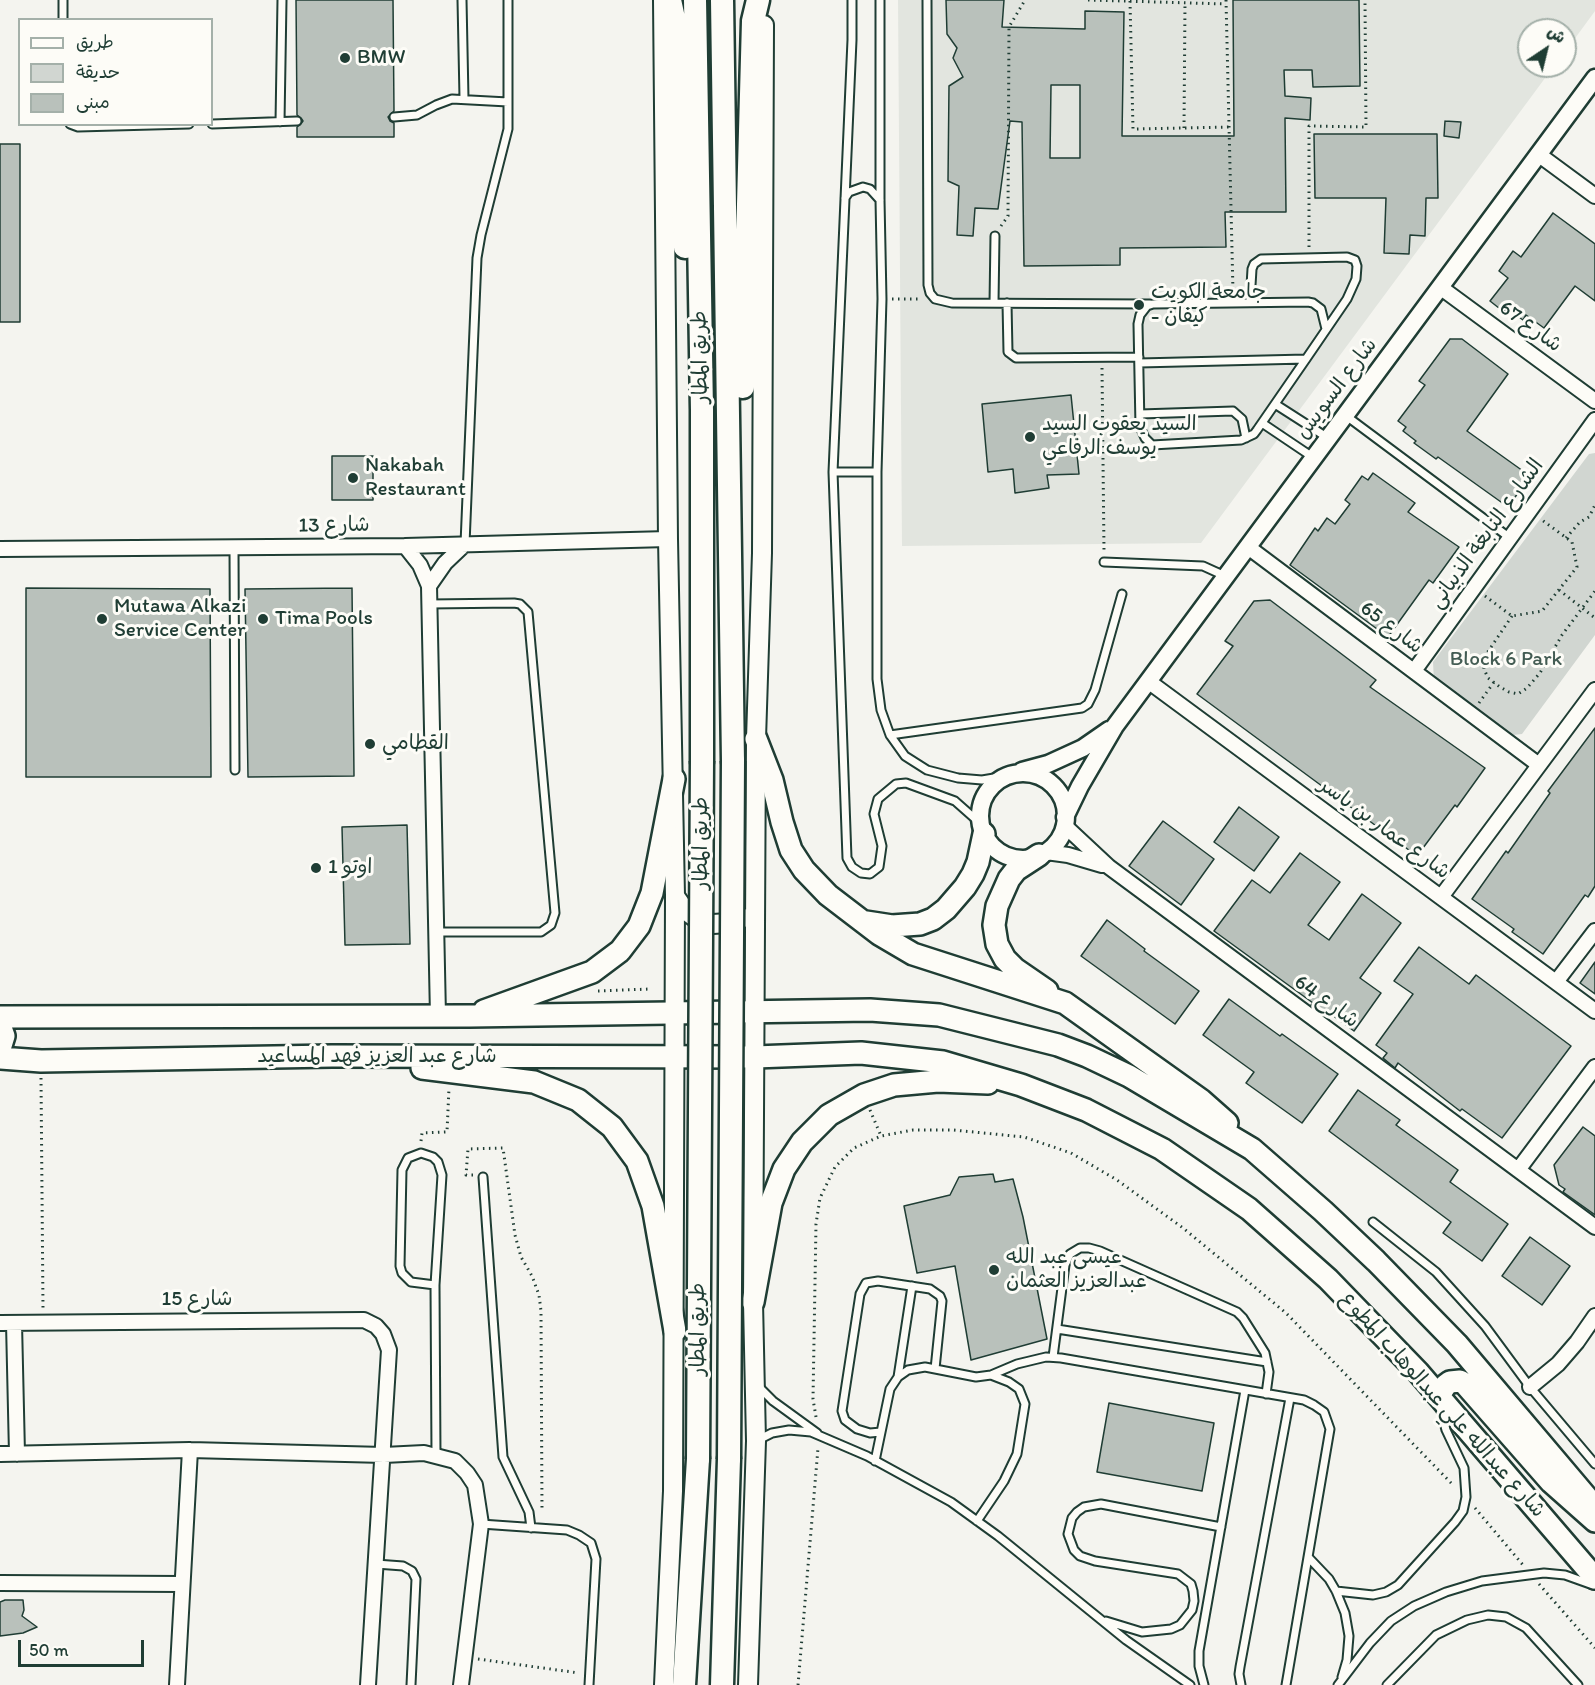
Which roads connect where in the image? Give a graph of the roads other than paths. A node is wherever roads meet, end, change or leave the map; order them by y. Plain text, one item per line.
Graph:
1 (63, 0) edge
2 (282, 0) edge
3 (462, 0) edge
4 (508, 0) edge
5 (663, 0) edge
6 (670, 0) edge
7 (695, 0) edge
8 (722, 0) edge
9 (758, 0) edge
10 (764, 0) edge
11 (852, 0) edge
12 (880, 0) edge
13 (927, 0) edge
14 (63, 18) edge
15 (1595, 78) edge
16 (464, 98) junction
17 (508, 102) junction
18 (394, 117) dead end
19 (297, 121) dead end
20 (280, 122) junction
21 (213, 124) edge
22 (74, 126) edge
23 (134, 126) edge
24 (1538, 154) junction
25 (1595, 195) edge
26 (845, 198) junction
27 (880, 200) junction
28 (995, 236) road end
29 (1440, 287) junction
30 (1250, 302) junction
31 (994, 303) junction
32 (1007, 303) junction
33 (1153, 304) junction
34 (1326, 329) junction
35 (1306, 359) junction
36 (1139, 360) junction
37 (1595, 401) edge
38 (1275, 404) junction
39 (702, 410) junction
40 (1140, 414) junction
41 (1345, 415) junction
42 (1595, 420) edge
43 (1262, 423) junction
44 (730, 428) junction
45 (1246, 438) junction
46 (1328, 438) junction
47 (1314, 458) junction
48 (877, 471) junction
49 (833, 472) junction
50 (1510, 538) junction
51 (668, 539) junction
52 (465, 544) junction
53 (405, 546) junction
54 (1248, 547) junction
55 (234, 548) junction
56 (0, 549) edge
57 (1104, 562) road end
58 (1226, 576) junction
59 (429, 586) junction
60 (1122, 594) dead end
61 (429, 604) junction
62 (1414, 671) junction
63 (1148, 681) junction
64 (1595, 690) edge
65 (1114, 726) junction
66 (890, 735) junction
67 (756, 739) junction
68 (1539, 765) junction
69 (235, 770) dead end
70 (1009, 775) junction
71 (674, 779) junction
72 (1065, 821) junction
73 (983, 829) junction
74 (1042, 854) junction
75 (1110, 867) junction
76 (675, 896) junction
77 (1440, 897) junction
78 (756, 907) junction
79 (862, 921) junction
80 (1595, 931) edge
81 (436, 932) junction
82 (1556, 982) junction
83 (1065, 1003) junction
84 (1595, 1011) edge
85 (675, 1013) junction
86 (755, 1013) junction
87 (438, 1016) junction
88 (470, 1016) junction
89 (0, 1017) edge
90 (0, 1025) edge
91 (0, 1049) edge
92 (332, 1056) junction
93 (755, 1057) junction
94 (0, 1058) edge
95 (675, 1058) junction
96 (1595, 1067) edge
97 (1021, 1085) junction
98 (1252, 1149) junction
99 (755, 1155) junction
100 (675, 1161) junction
101 (1518, 1170) junction
102 (483, 1177) road end
103 (1373, 1222) dead end
104 (1595, 1227) edge
105 (435, 1285) junction
106 (912, 1286) junction
107 (753, 1302) junction
108 (1595, 1316) edge
109 (0, 1323) edge
110 (15, 1323) junction
111 (1057, 1329) junction
112 (675, 1331) junction
113 (1053, 1357) junction
114 (1267, 1362) junction
115 (935, 1369) junction
116 (991, 1375) junction
117 (898, 1377) junction
118 (755, 1383) junction
119 (1530, 1388) junction
120 (1245, 1390) junction
121 (1266, 1394) junction
122 (1439, 1395) junction
123 (1290, 1398) junction
124 (881, 1432) junction
125 (819, 1435) junction
126 (756, 1441) junction
127 (190, 1450) junction
128 (0, 1454) edge
129 (17, 1454) junction
130 (384, 1455) junction
131 (436, 1455) junction
132 (875, 1461) junction
133 (1595, 1464) edge
134 (1595, 1507) edge
135 (977, 1521) junction
136 (1595, 1522) edge
137 (481, 1524) junction
138 (1221, 1527) junction
139 (531, 1528) junction
140 (1309, 1558) junction
141 (376, 1564) junction
142 (1595, 1578) edge
143 (0, 1583) edge
144 (181, 1584) junction
145 (1595, 1586) edge
146 (1336, 1591) junction
147 (1101, 1620) junction
148 (1339, 1683) edge
149 (177, 1685) edge
150 (368, 1685) edge
151 (411, 1685) edge
152 (461, 1685) edge
153 (589, 1685) edge
154 (664, 1685) edge
155 (684, 1685) edge
156 (722, 1685) edge
157 (748, 1685) edge
158 (1190, 1685) edge
159 (1204, 1685) edge
160 (1241, 1685) edge
161 (1286, 1685) edge
162 (1387, 1685) edge
163 (1578, 1685) edge

1 - 14 lane
2 - 20 lane
3 - 16 lane
4 - 17 lane
5 - 51 main road, طريق المطار
6 - 39 highway
7 - 39 highway, طريق المطار
8 - 44 highway, طريق المطار
9 - 44 highway
10 - 67 main road
11 - 26 lane
12 - 27 lane
13 - 31 lane
15 - 24 street, شارع السويس
16 - 17 lane
16 - 18 lane
17 - 52 lane
19 - 20 lane
20 - 21 lane
22 - 23 lane
24 - 25 street
24 - 29 street, شارع السويس
26 - 27 lane
26 - 49 lane
27 - 48 lane
28 - 31 lane
29 - 37 street, شارع 67
29 - 41 street, شارع السويس
30 - 33 lane
30 - 34 lane
30 - 34 lane
31 - 32 lane
32 - 33 lane
32 - 36 lane
33 - 36 lane
34 - 35 lane
35 - 36 lane
35 - 38 lane
36 - 40 lane
38 - 43 lane
38 - 46 lane
39 - 155 highway, طريق المطار, bridge
40 - 45 lane
40 - 45 lane
41 - 46 street, شارع السويس
41 - 50 lane
42 - 50 street, الشارع النابغة الذبياني
43 - 45 lane
43 - 47 lane
44 - 156 highway, طريق المطار, bridge
46 - 47 street, شارع السويس
47 - 54 street, شارع السويس
48 - 49 lane
48 - 66 lane
49 - 73 lane
50 - 62 street, الشارع النابغة الذبياني
51 - 52 street, شارع 13
51 - 71 main road, طريق المطار
52 - 53 street, شارع 13
52 - 59 street
53 - 55 street, شارع 13
53 - 59 street
54 - 58 street, شارع السويس
54 - 62 street, شارع 65
55 - 56 street, شارع 13
55 - 69 lane
57 - 58 lane
58 - 63 street, شارع السويس
59 - 61 street
60 - 66 lane
61 - 81 street
61 - 81 lane
62 - 68 street, شارع 65
63 - 65 street, شارع السويس
63 - 77 street, شارع عمار بن ياسر
64 - 68 street
65 - 70 street, شارع السويس
65 - 72 street, شارع السويس
66 - 70 lane
67 - 78 main road
67 - 79 main road
68 - 77 street
70 - 72 street
70 - 73 street
71 - 76 main road, طريق المطار
71 - 88 main road
72 - 74 street
72 - 75 street, شارع 64
73 - 74 street
73 - 79 main road
74 - 75 street, شارع 64
74 - 83 main road
75 - 101 street, شارع 64
76 - 78 main road
76 - 85 main road, طريق المطار
77 - 82 street, شارع عمار بن ياسر
78 - 86 main road
79 - 83 main road
80 - 82 street
81 - 87 street
82 - 84 street, شارع عمار بن ياسر
83 - 98 main road
85 - 86 main road, شارع عبد العزيز فهد المساعيد
85 - 88 main road, شارع عبد العزيز فهد المساعيد
85 - 95 main road, طريق المطار
86 - 93 main road
86 - 98 main road
87 - 88 main road, شارع عبد العزيز فهد المساعيد
87 - 89 main road, شارع عبد العزيز فهد المساعيد
90 - 91 main road
92 - 94 main road, شارع عبد العزيز فهد المساعيد
92 - 95 main road, شارع عبد العزيز فهد المساعيد
92 - 112 main road
93 - 95 main road, شارع عبد العزيز فهد المساعيد
93 - 97 main road, شارع عبدالله علي عبدالوهاب المطوع
93 - 99 main road
95 - 100 main road, طريق المطار
96 - 101 street
97 - 107 main road
97 - 122 main road, شارع عبدالله علي عبدالوهاب المطوع
98 - 134 main road
99 - 100 main road
99 - 107 main road
100 - 112 main road, طريق المطار
101 - 104 street, شارع 64
102 - 139 lane
103 - 119 lane
105 - 105 lane
105 - 131 lane
106 - 115 lane
106 - 117 lane
106 - 124 lane
107 - 118 main road
108 - 119 street
109 - 110 street, شارع 15
110 - 129 street
110 - 130 street, شارع 15
111 - 113 lane
111 - 114 lane
111 - 114 lane
112 - 154 main road, طريق المطار
113 - 116 lane
113 - 120 lane
114 - 121 lane
115 - 116 lane
115 - 117 lane
116 - 135 lane
117 - 124 lane
118 - 125 lane
118 - 126 main road
119 - 133 lane
120 - 121 lane
120 - 138 lane
121 - 123 lane
122 - 136 main road
122 - 142 main road, شارع عبدالله علي عبدالوهاب المطوع
122 - 146 lane
123 - 140 lane
123 - 160 lane
124 - 132 lane
125 - 126 lane
125 - 132 lane
126 - 157 main road
127 - 129 street
127 - 130 street
127 - 144 street
128 - 129 street
130 - 131 street
130 - 141 street, شارع 15
131 - 137 street
132 - 135 lane
135 - 147 lane
137 - 139 lane
137 - 152 street
138 - 147 lane
138 - 159 lane
139 - 153 lane
140 - 146 lane
140 - 161 lane
141 - 150 street, شارع 15
141 - 151 lane
143 - 144 street
144 - 149 street
145 - 148 lane
146 - 148 lane
147 - 158 lane
162 - 163 lane

